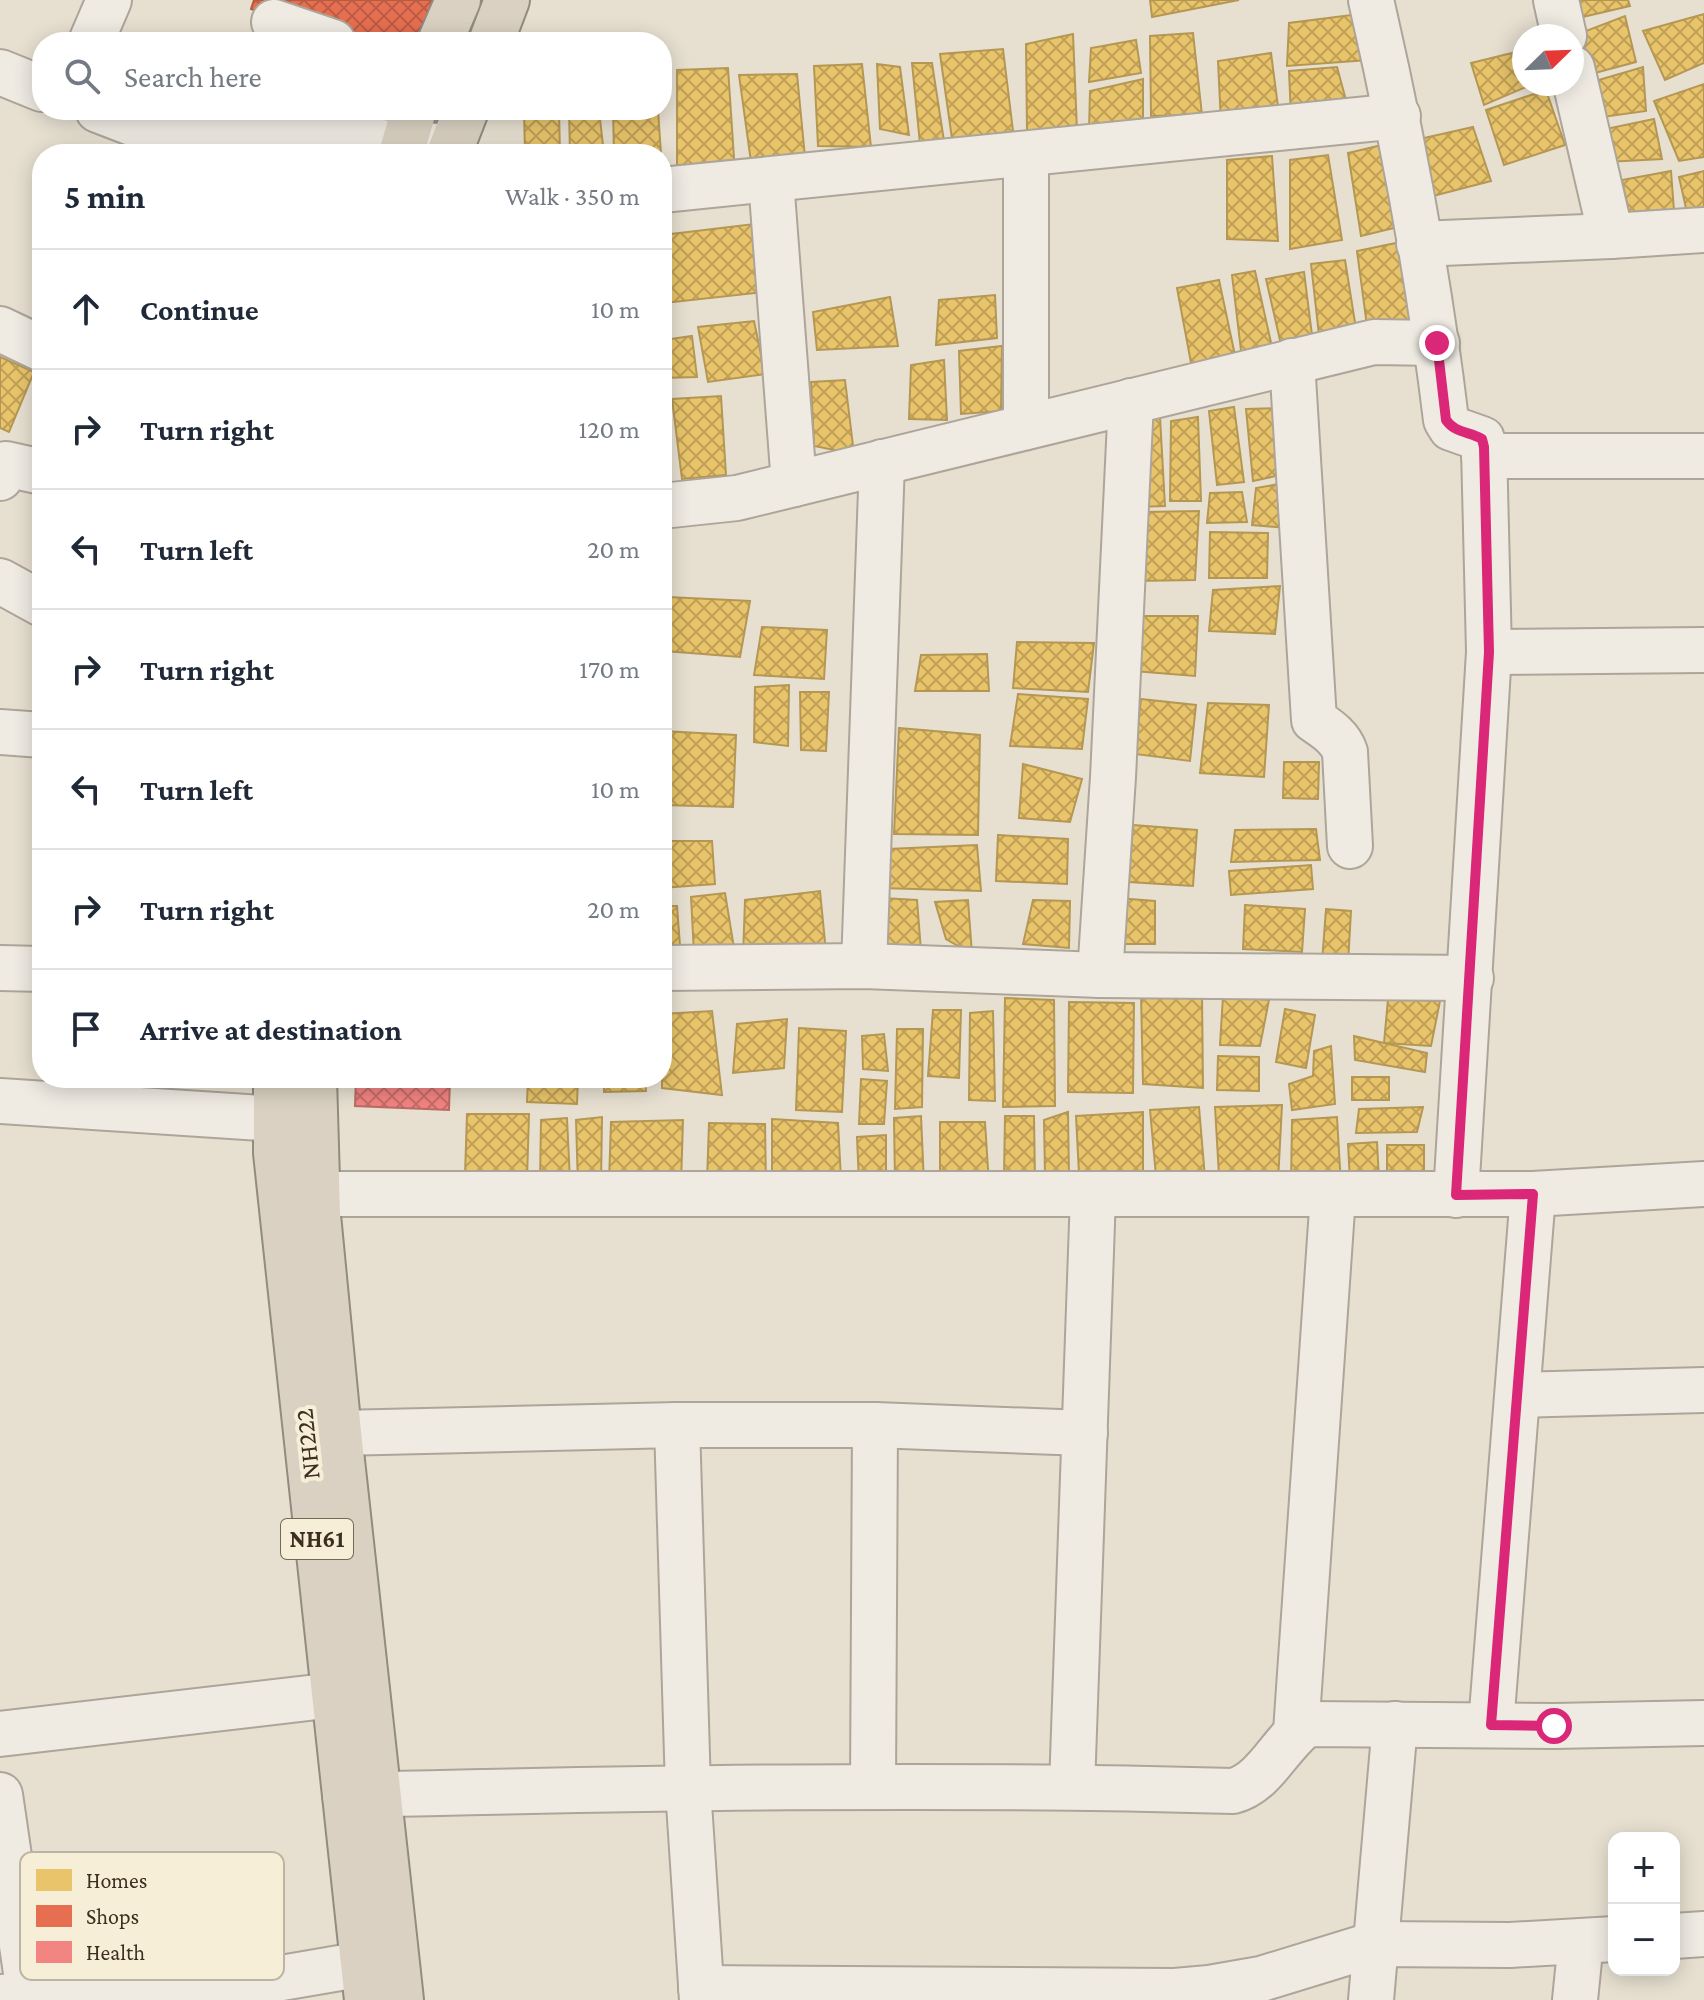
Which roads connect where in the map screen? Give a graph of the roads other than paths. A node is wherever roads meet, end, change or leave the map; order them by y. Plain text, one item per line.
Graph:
1 (109, 0) edge
2 (458, 0) edge
3 (507, 0) edge
4 (1371, 0) edge
5 (1556, 0) edge
6 (274, 22) dead end
7 (1561, 24) edge
8 (95, 32) edge
9 (304, 32) edge
10 (444, 32) edge
11 (495, 32) edge
12 (0, 72) edge
13 (32, 85) edge
14 (1578, 96) edge
15 (1398, 116) junction
16 (124, 120) edge
17 (406, 136) edge
18 (456, 137) edge
19 (1026, 154) junction
20 (771, 180) junction
21 (672, 189) edge
22 (1704, 230) edge
23 (1611, 236) junction
24 (1419, 244) junction
25 (0, 329) edge
26 (1437, 343) junction
27 (32, 344) edge
28 (1292, 361) junction
29 (1131, 401) junction
30 (1026, 427) junction
31 (1484, 456) junction
32 (1704, 456) edge
33 (882, 462) junction
34 (32, 470) edge
35 (0, 478) edge
36 (794, 484) junction
37 (672, 505) edge
38 (0, 581) edge
39 (32, 599) edge
40 (1704, 650) edge
41 (1489, 652) junction
42 (0, 732) edge
43 (32, 734) edge
44 (1350, 846) dead end
45 (864, 966) junction
46 (0, 968) edge
47 (672, 968) edge
48 (32, 969) edge
49 (1100, 975) junction
50 (1471, 978) junction
51 (314, 1088) edge
52 (277, 1099) edge
53 (0, 1101) edge
54 (1704, 1184) edge
55 (318, 1194) junction
56 (1533, 1194) junction
57 (1093, 1195) junction
58 (1333, 1195) junction
59 (1456, 1195) junction
60 (1704, 1390) edge
61 (1518, 1395) junction
62 (677, 1425) junction
63 (875, 1425) junction
64 (339, 1433) junction
65 (1085, 1433) junction
66 (334, 1695) junction
67 (1704, 1723) edge
68 (1395, 1724) junction
69 (1491, 1725) junction
70 (1296, 1732) junction
71 (0, 1734) edge
72 (873, 1787) junction
73 (1072, 1787) junction
74 (688, 1788) junction
75 (0, 1795) edge
76 (361, 1795) junction
77 (1704, 1934) edge
78 (1680, 1936) edge
79 (1598, 1940) edge
80 (1375, 1944) junction
81 (284, 1979) edge
82 (262, 1980) edge
83 (365, 1982) edge
84 (701, 1994) edge
85 (1174, 1995) edge
86 (20, 1997) edge
87 (401, 2000) edge
88 (1371, 2000) edge
89 (1575, 2000) edge

1 - 8 street
2 - 10 highway
3 - 11 highway
4 - 15 street
5 - 7 street
6 - 9 street
12 - 13 street
14 - 23 street
15 - 19 street
15 - 24 street
16 - 17 street
17 - 18 street
19 - 20 street
19 - 30 street
20 - 21 street
20 - 36 street
22 - 23 street
23 - 24 street
24 - 26 street
25 - 27 street
26 - 28 street
26 - 31 street
28 - 29 street
28 - 44 street
29 - 30 street
29 - 49 street
30 - 33 street
31 - 32 street
31 - 41 street
33 - 36 street
33 - 45 street
34 - 35 street
36 - 37 street
38 - 39 street
40 - 41 street
41 - 50 street
42 - 43 street
45 - 47 street
45 - 49 street
46 - 48 street
49 - 50 street
50 - 59 street
51 - 55 highway, NH222 / NH61
52 - 53 street
52 - 66 highway, NH222 / NH61
54 - 56 street
55 - 57 street
55 - 64 highway, NH222 / NH61
56 - 59 street
56 - 61 street
57 - 58 street
57 - 65 street
58 - 59 street
58 - 70 street
60 - 61 street
61 - 69 street
62 - 63 street
62 - 64 street
62 - 74 street
63 - 65 street
63 - 72 street
64 - 76 highway, NH222 / NH61
65 - 73 street
66 - 71 street
66 - 76 highway, NH222 / NH61
67 - 69 street
68 - 69 street
68 - 70 street
68 - 80 street
70 - 73 street
72 - 73 street
72 - 74 street
74 - 76 street
74 - 84 street
75 - 86 street
76 - 83 highway, NH222 / NH61
76 - 87 highway, NH222 / NH61
77 - 78 street
79 - 80 street
79 - 89 street
80 - 85 street
80 - 88 street
81 - 83 street
82 - 86 street
84 - 85 street

